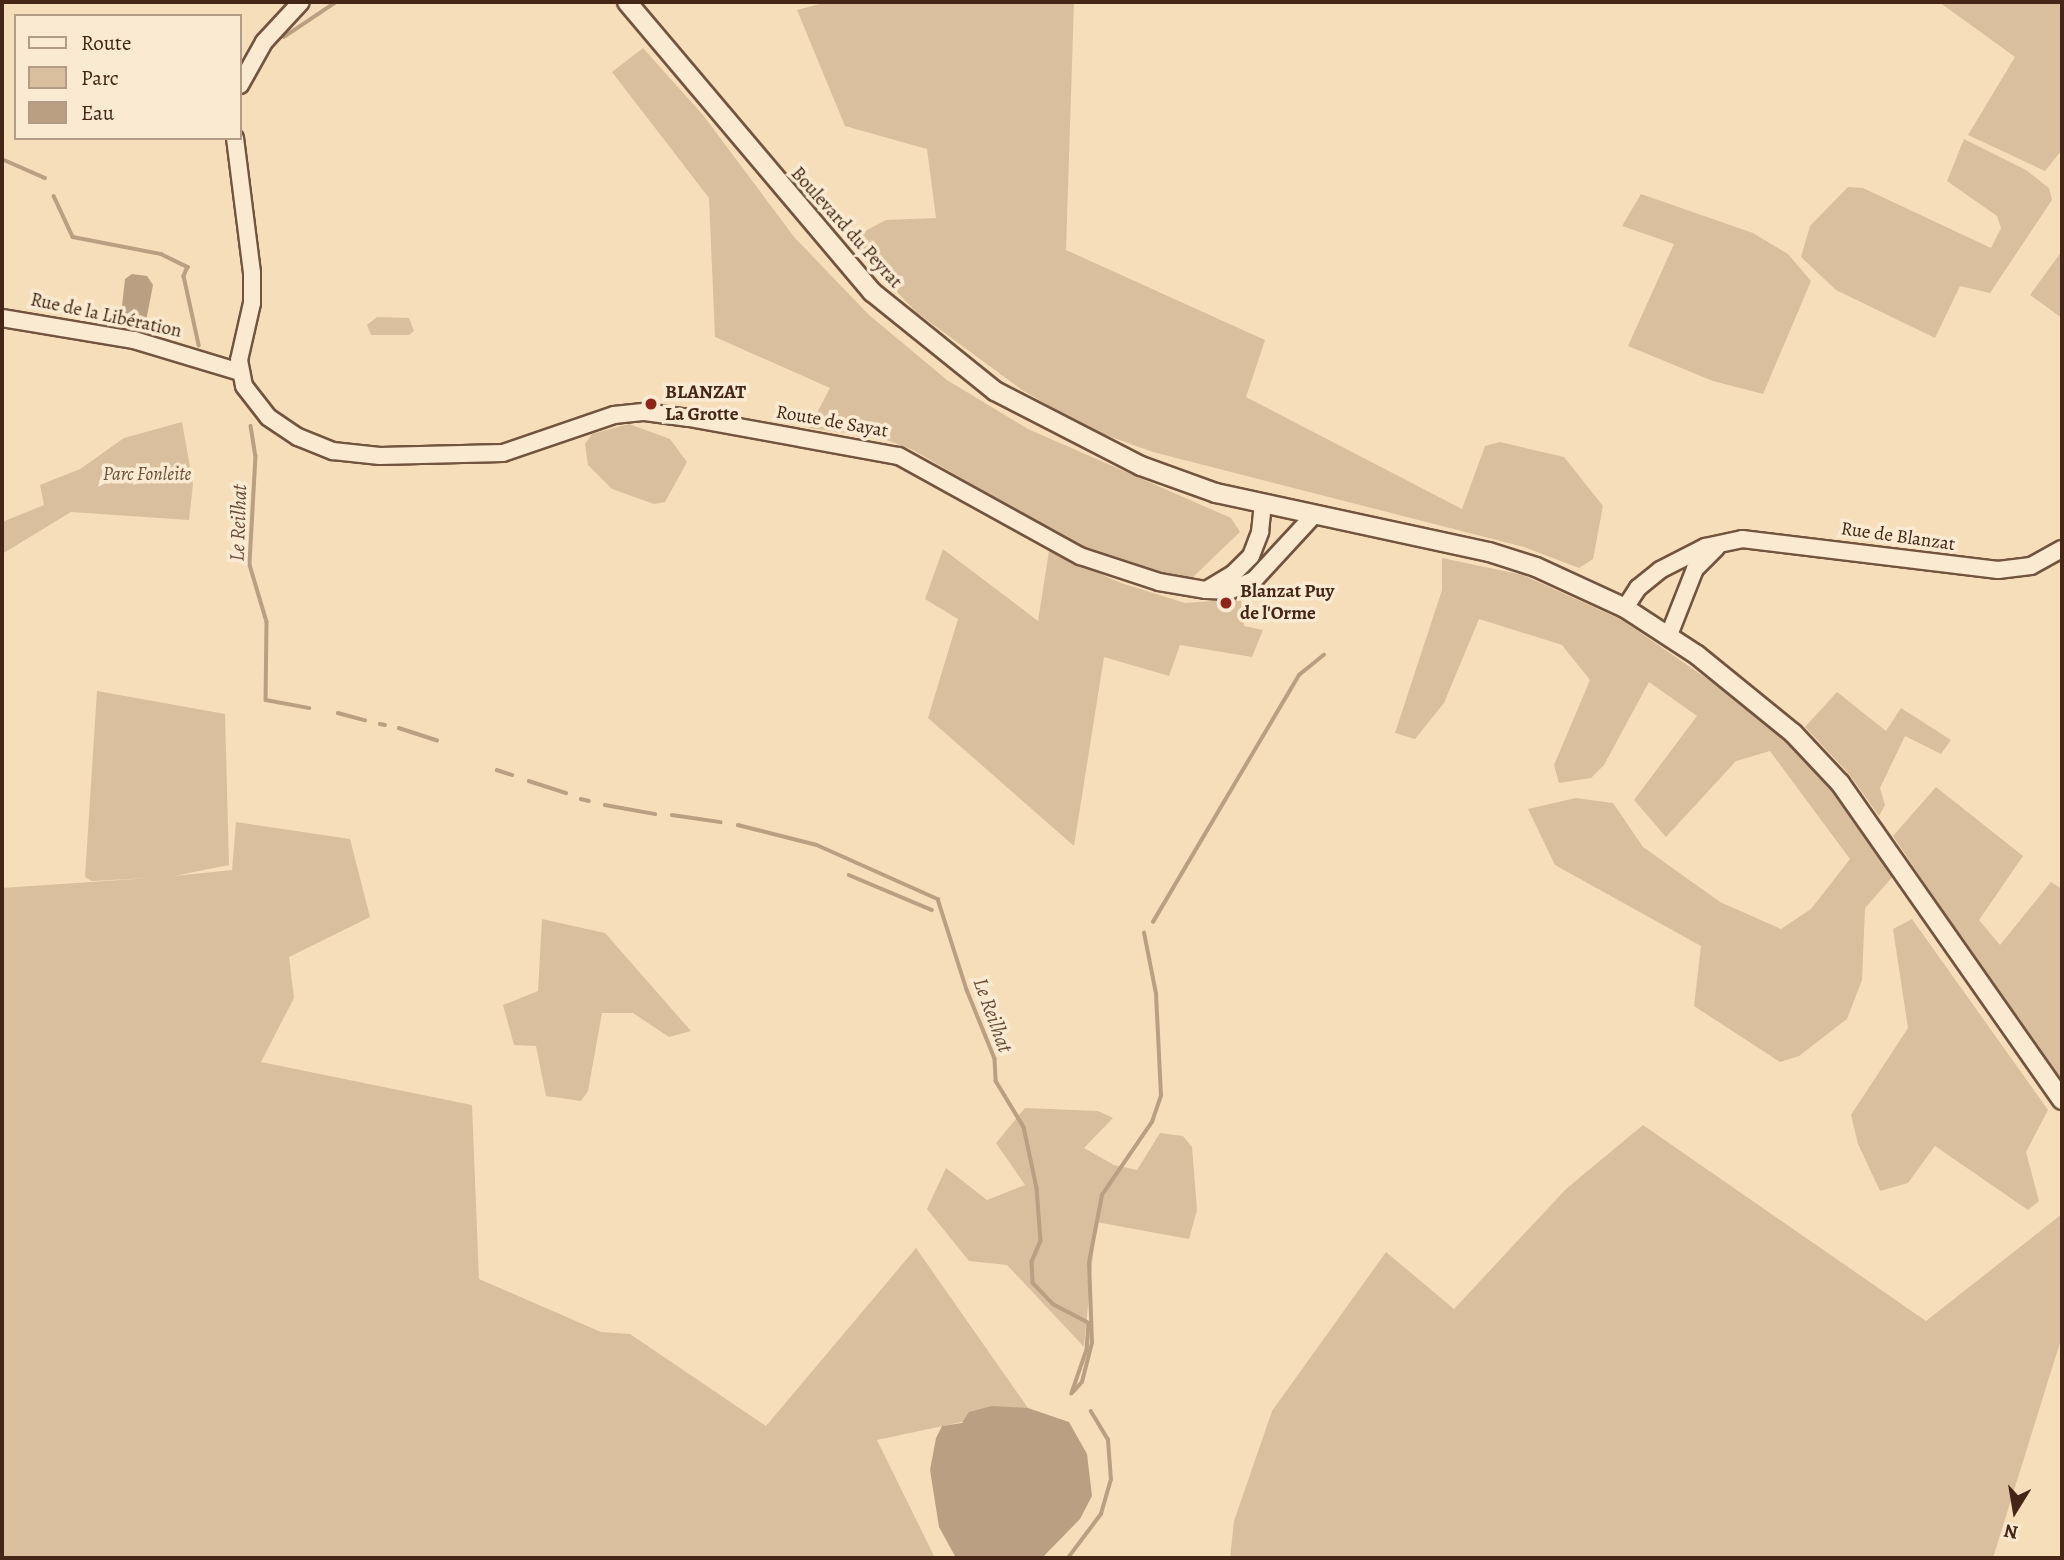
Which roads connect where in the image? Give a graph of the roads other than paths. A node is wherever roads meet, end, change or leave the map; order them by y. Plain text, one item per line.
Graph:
1 (301, 2) edge
2 (627, 2) edge
3 (242, 81) edge
4 (235, 140) edge
5 (2, 318) edge
6 (240, 372) junction
7 (1263, 504) junction
8 (1314, 514) junction
9 (1723, 543) junction
10 (2062, 549) edge
11 (1206, 590) junction
12 (1625, 608) junction
13 (1669, 635) junction
14 (2062, 1100) edge

1 - 3 street
2 - 7 main road, Boulevard du Peyrat
4 - 6 street
5 - 6 street, Rue de la Libération
6 - 11 street, Route de Sayat
7 - 8 main road, Boulevard du Peyrat
7 - 11 street
8 - 11 street, Route de Sayat
8 - 12 main road, Boulevard du Peyrat
9 - 10 street, Rue de Blanzat
9 - 12 street, Rue de Blanzat
9 - 13 street
12 - 13 main road, Boulevard du Peyrat
13 - 14 main road, Boulevard du Peyrat

